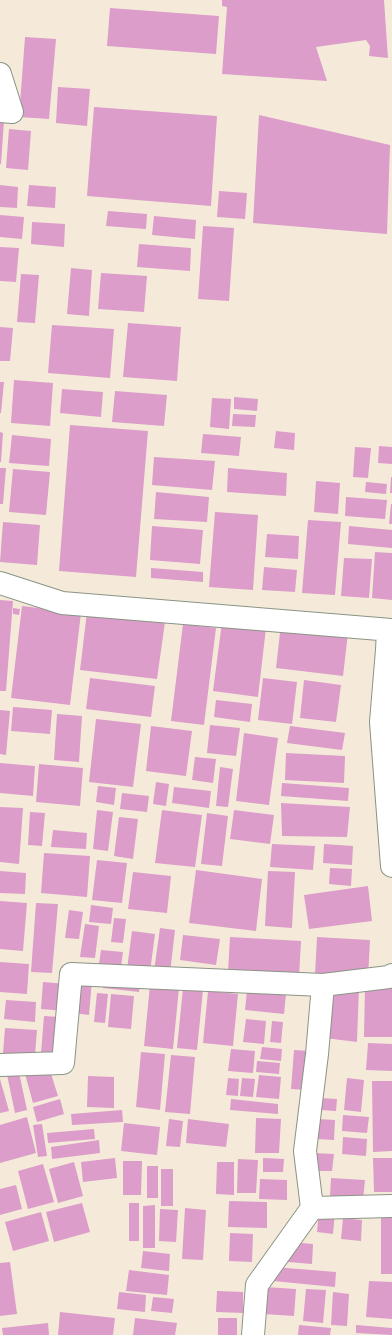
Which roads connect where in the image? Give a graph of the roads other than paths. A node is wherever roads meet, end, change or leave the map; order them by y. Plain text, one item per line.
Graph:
1 (0, 74) edge
2 (0, 111) edge
3 (0, 583) edge
4 (390, 630) edge
5 (392, 866) edge
6 (392, 975) edge
7 (323, 985) junction
8 (0, 1065) edge
9 (392, 1206) edge
10 (312, 1208) junction
11 (253, 1335) edge

1 - 2 street
3 - 4 street
4 - 5 street
6 - 7 street
7 - 8 street
7 - 10 street
9 - 10 street
10 - 11 street

